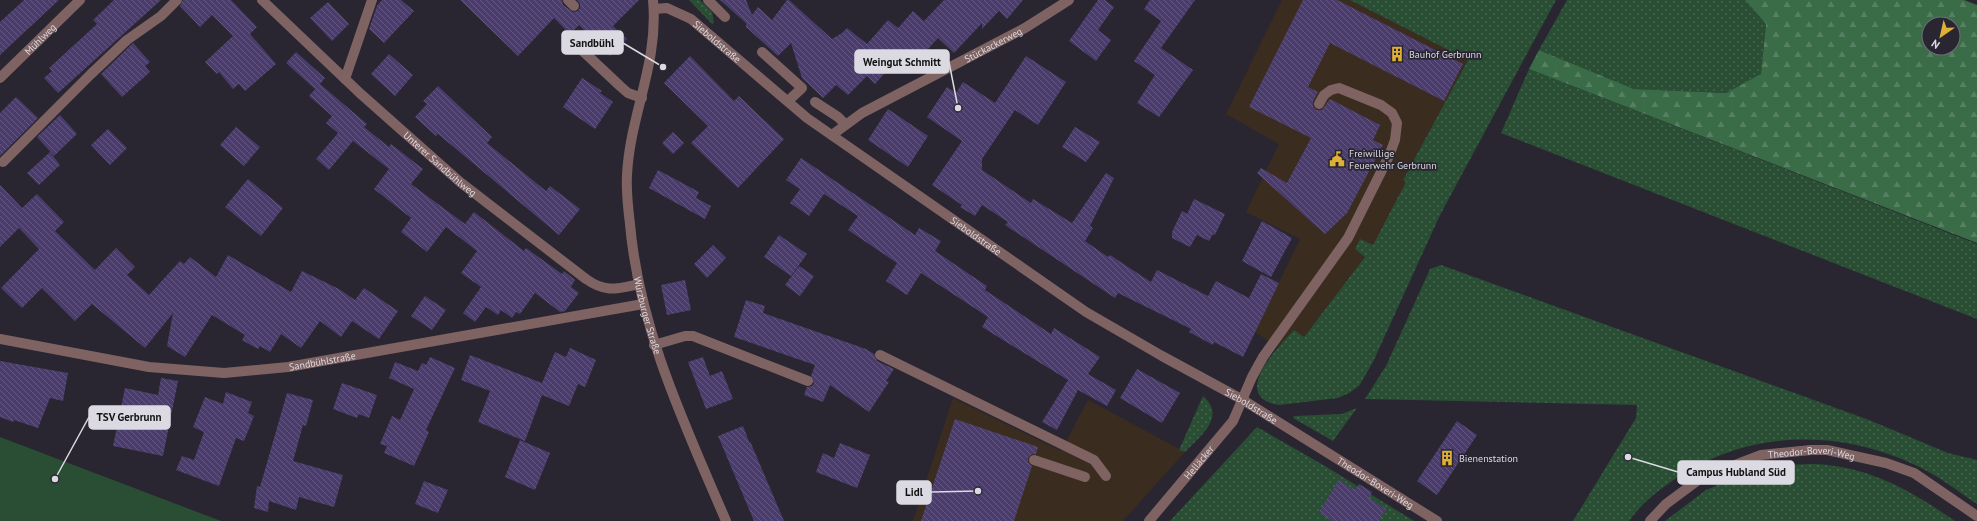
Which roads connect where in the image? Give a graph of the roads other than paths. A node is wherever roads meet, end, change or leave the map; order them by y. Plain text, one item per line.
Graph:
1 (80, 0) edge
2 (177, 0) edge
3 (262, 0) edge
4 (372, 0) edge
5 (708, 0) edge
6 (1069, 0) edge
7 (653, 5) edge
8 (725, 17) dead end
9 (569, 38) dead end
10 (762, 52) dead end
11 (0, 78) edge
12 (345, 79) junction
13 (642, 98) junction
14 (788, 101) junction
15 (815, 102) dead end
16 (1319, 104) dead end
17 (845, 124) junction
18 (832, 135) junction
19 (3, 162) dead end
20 (639, 284) junction
21 (643, 304) junction
22 (0, 339) edge
23 (654, 345) junction
24 (880, 355) dead end
25 (808, 380) dead end
26 (1243, 400) junction
27 (1315, 445) joint
28 (1034, 460) dead end
29 (1106, 476) dead end
30 (1085, 477) dead end
31 (1977, 516) edge
32 (726, 521) edge
33 (1150, 521) edge
34 (1437, 521) edge
35 (1650, 521) edge

1 - 11 street, Mühlweg
2 - 19 street
3 - 12 street, Unterer Sandbühlweg
4 - 12 street
5 - 8 street
6 - 17 street, Stückackerweg
7 - 13 street, Würzburger Straße
7 - 14 street, Sieboldstraße
9 - 13 street
10 - 14 street
12 - 20 street, Unterer Sandbühlweg
13 - 20 street, Würzburger Straße
14 - 18 street, Sieboldstraße
15 - 17 street
16 - 26 street, Helläcker
17 - 18 street, Stückackerweg
18 - 26 street, Sieboldstraße
20 - 21 street, Würzburger Straße
21 - 22 street, Sandbühlstraße
21 - 23 street, Würzburger Straße
23 - 25 street
23 - 32 street, Würzburger Straße
24 - 29 street
26 - 27 street, Sieboldstraße
26 - 33 street, Helläcker
27 - 34 street, Theodor-Boveri-Weg
28 - 30 street
31 - 35 street, Theodor-Boveri-Weg

